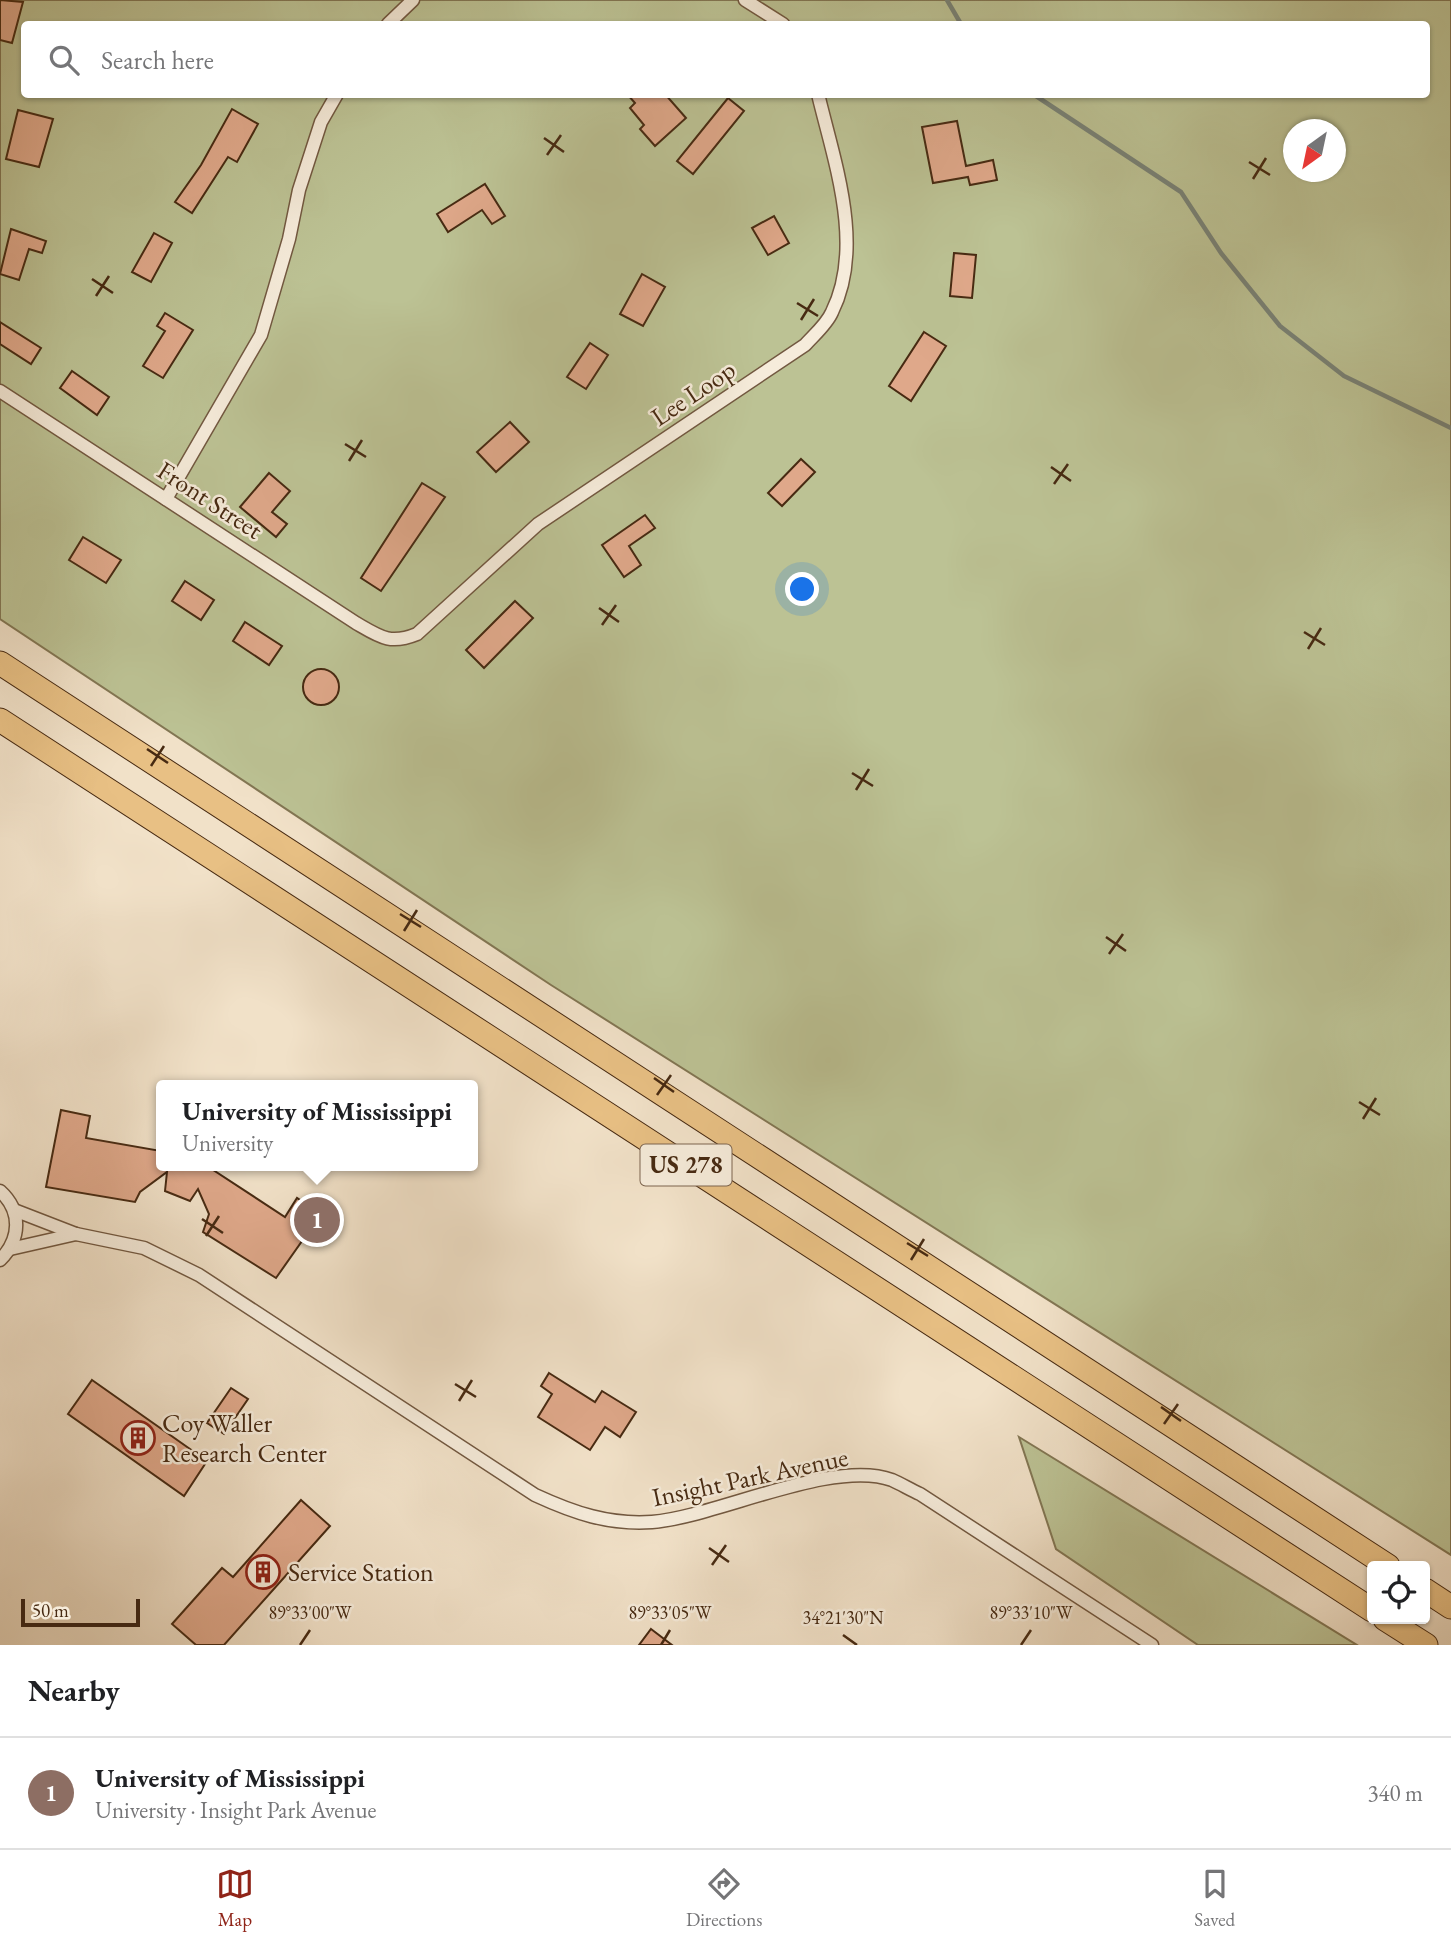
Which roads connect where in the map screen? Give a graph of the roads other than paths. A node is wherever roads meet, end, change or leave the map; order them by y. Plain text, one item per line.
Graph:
1 (413, 0) edge
2 (745, 0) edge
3 (391, 21) edge
4 (778, 21) edge
5 (335, 98) edge
6 (819, 98) edge
7 (0, 391) edge
8 (166, 499) junction
9 (398, 642) joint
10 (0, 661) edge
11 (0, 720) edge
12 (0, 1191) edge
13 (14, 1210) junction
14 (76, 1234) junction
15 (10, 1249) junction
16 (0, 1260) edge
17 (1380, 1561) edge
18 (1430, 1593) edge
19 (1367, 1607) edge
20 (1451, 1607) edge
21 (1393, 1624) edge
22 (1152, 1645) edge
23 (1426, 1645) edge

1 - 3 street
2 - 4 street
5 - 8 street
6 - 9 street, Lee Loop
7 - 8 street, Front Street
8 - 9 street, Front Street
10 - 17 highway, US 278
11 - 19 highway, US 278
12 - 13 street
13 - 14 street, Insight Park Avenue
13 - 15 street
14 - 15 street
14 - 22 street, Insight Park Avenue
15 - 16 street
18 - 20 highway
21 - 23 highway

